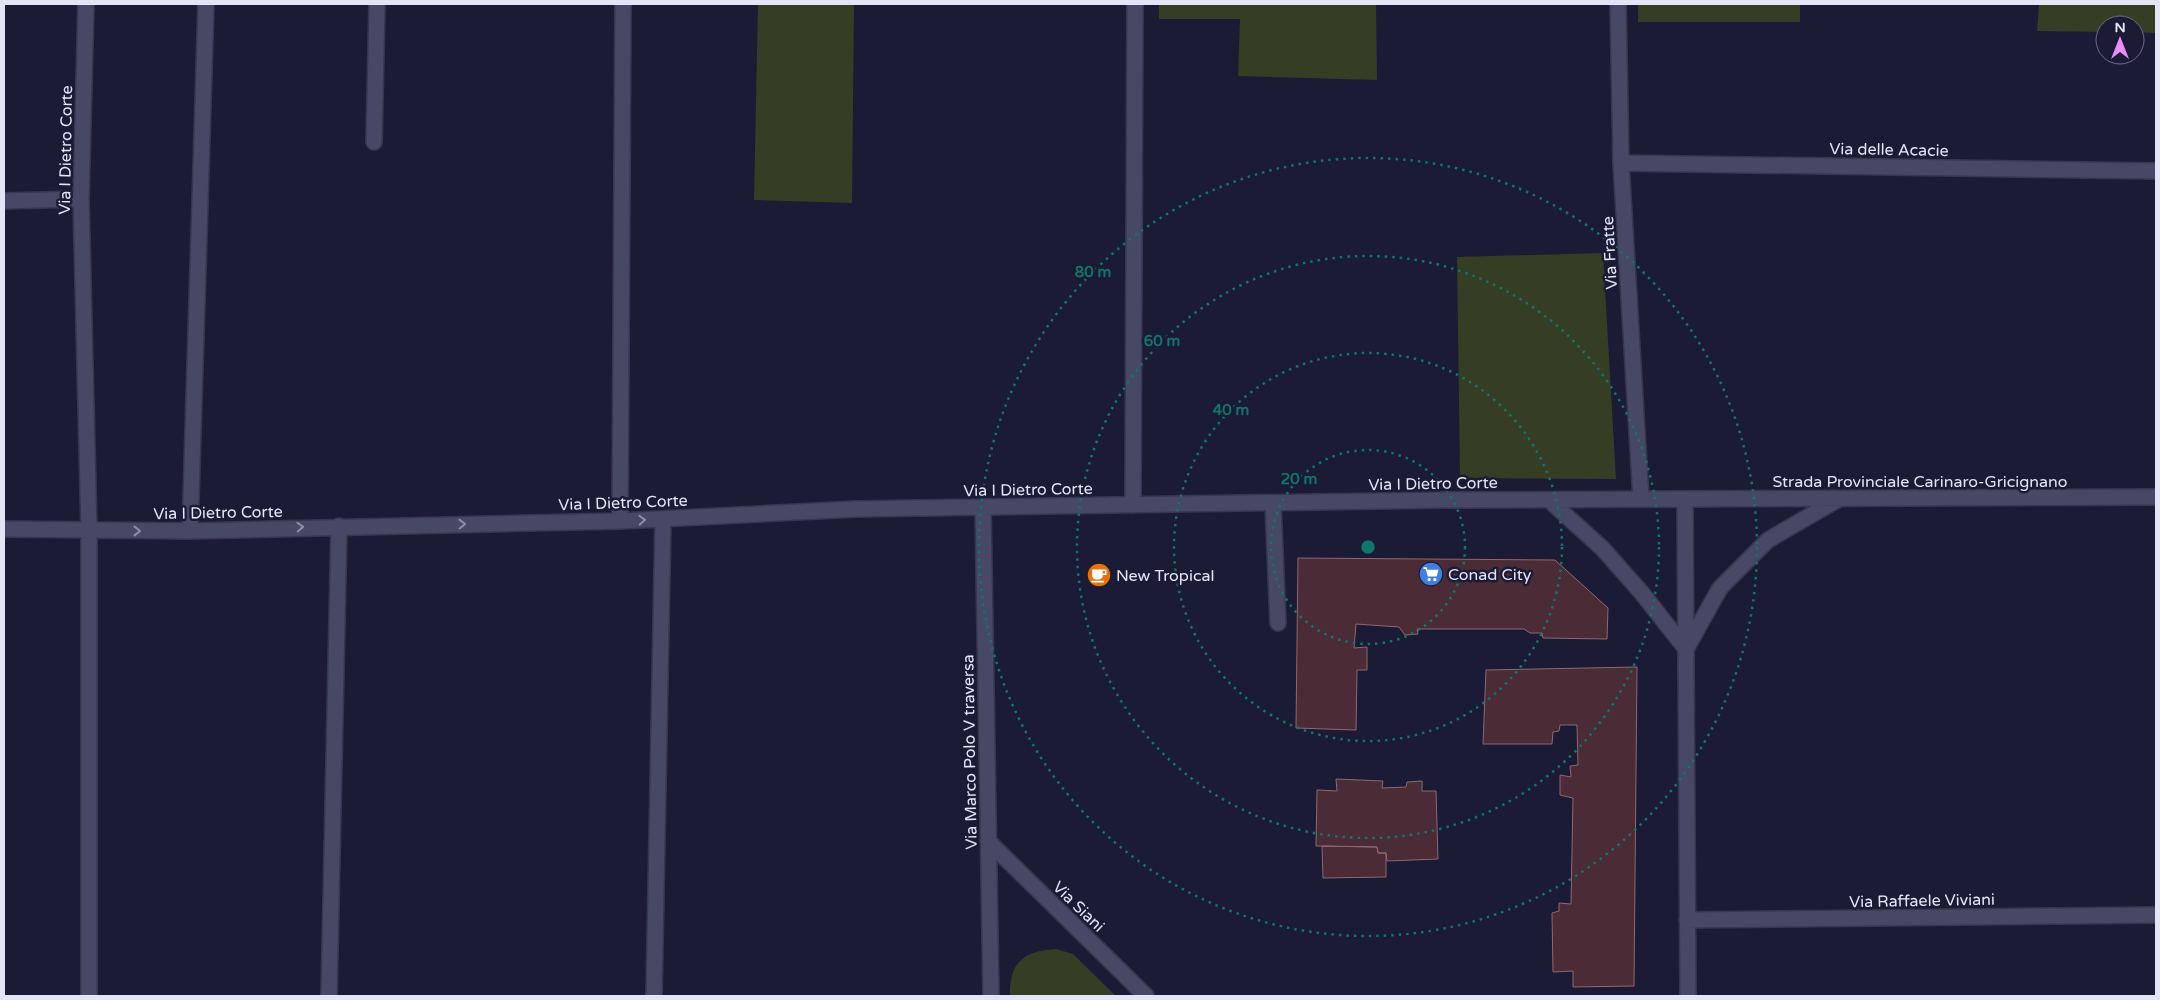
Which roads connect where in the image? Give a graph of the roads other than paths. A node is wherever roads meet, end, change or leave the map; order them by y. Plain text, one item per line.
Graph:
1 (86, 4) edge
2 (206, 4) edge
3 (377, 4) edge
4 (623, 4) edge
5 (1135, 4) edge
6 (1618, 4) edge
7 (374, 142) dead end
8 (1621, 163) junction
9 (2156, 171) edge
10 (81, 199) junction
11 (4, 201) edge
12 (2156, 497) edge
13 (1641, 499) junction
14 (1685, 499) junction
15 (1838, 499) junction
16 (1549, 500) junction
17 (1273, 503) junction
18 (1132, 505) junction
19 (983, 507) junction
20 (663, 519) junction
21 (620, 521) junction
22 (339, 526) junction
23 (4, 529) edge
24 (89, 531) junction
25 (190, 531) junction
26 (1278, 623) dead end
27 (1686, 649) junction
28 (988, 841) junction
29 (2156, 915) edge
30 (1687, 920) junction
31 (89, 996) edge
32 (329, 996) edge
33 (654, 996) edge
34 (991, 996) edge
35 (1146, 996) edge
36 (1688, 996) edge

1 - 10 street, Via I Dietro Corte
2 - 25 street
3 - 7 street
4 - 21 street
5 - 18 street
6 - 8 street, Via Fratte
8 - 9 street, Via delle Acacie
8 - 13 street, Via Fratte
10 - 11 street
10 - 24 street, Via I Dietro Corte
12 - 15 street, Strada Provinciale Carinaro-Gricignano
13 - 14 street, Via I Dietro Corte
13 - 16 street, Via I Dietro Corte
14 - 15 street, Strada Provinciale Carinaro-Gricignano
14 - 27 street
15 - 27 street
16 - 17 street, Via I Dietro Corte
16 - 27 street
17 - 18 street, Via I Dietro Corte
17 - 26 street
18 - 19 street, Via I Dietro Corte
19 - 20 street, Via I Dietro Corte
19 - 28 street, Via Marco Polo V traversa
21 -> 20 street, Via I Dietro Corte
20 - 33 street
22 -> 21 street, Via I Dietro Corte
25 -> 22 street, Via I Dietro Corte
22 - 32 street
23 - 24 street
24 -> 25 street, Via I Dietro Corte
24 - 31 street
27 - 30 street
28 - 34 street, Via Marco Polo V traversa
28 - 35 street, Via Siani
29 - 30 street, Via Raffaele Viviani
30 - 36 street

